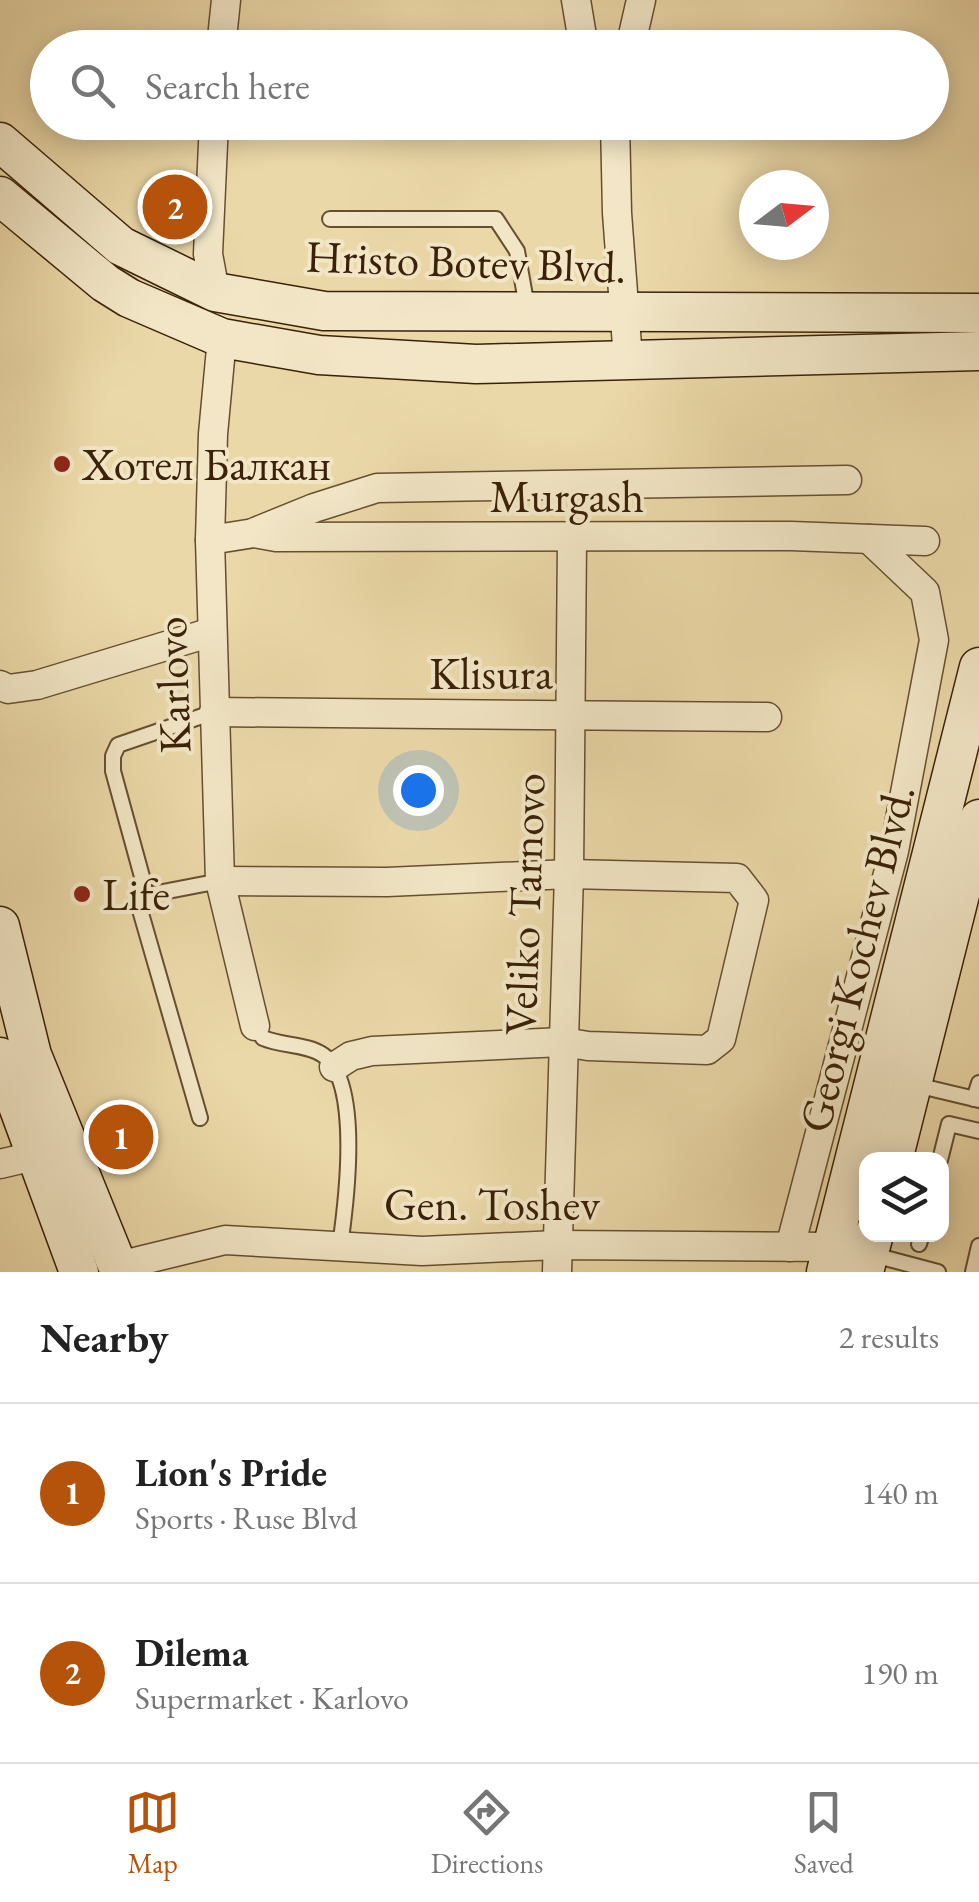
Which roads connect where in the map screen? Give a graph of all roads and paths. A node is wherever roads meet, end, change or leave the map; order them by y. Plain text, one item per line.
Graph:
1 (226, 0) edge
2 (576, 0) edge
3 (640, 0) edge
4 (223, 30) edge
5 (581, 30) edge
6 (634, 30) edge
7 (213, 140) edge
8 (615, 140) edge
9 (0, 142) edge
10 (0, 196) edge
11 (330, 218) dead end
12 (215, 292) junction
13 (528, 313) junction
14 (979, 313) edge
15 (625, 314) junction
16 (222, 338) junction
17 (979, 351) edge
18 (628, 359) junction
19 (847, 480) dead end
20 (254, 533) junction
21 (572, 539) junction
22 (868, 539) junction
23 (210, 540) junction
24 (926, 541) dead end
25 (212, 632) junction
26 (979, 667) edge
27 (0, 686) edge
28 (214, 712) junction
29 (571, 714) junction
30 (767, 717) dead end
31 (979, 819) edge
32 (569, 874) junction
33 (220, 881) junction
34 (922, 890) junction
35 (142, 896) junction
36 (969, 903) edge
37 (0, 926) edge
38 (255, 1026) joint
39 (889, 1032) junction
40 (563, 1042) junction
41 (0, 1058) edge
42 (334, 1068) junction
43 (834, 1077) junction
44 (979, 1083) edge
45 (912, 1084) junction
46 (977, 1100) edge
47 (200, 1118) dead end
48 (979, 1132) edge
49 (895, 1152) edge
50 (942, 1152) edge
51 (17, 1160) edge
52 (340, 1246) junction
53 (979, 1246) edge
54 (790, 1247) junction
55 (869, 1254) edge
56 (557, 1259) edge
57 (829, 1260) edge
58 (119, 1269) edge
59 (79, 1272) edge
60 (938, 1272) edge
61 (973, 1272) edge

1 - 4 street
2 - 5 street
3 - 6 street
7 - 12 street
8 - 15 street
9 - 12 main road, Hristo Botev Blvd.
10 - 16 main road, Hristo Botev Blvd.
11 - 13 lane
12 - 13 main road, Hristo Botev Blvd.
13 - 15 main road, Hristo Botev Blvd.
14 - 15 main road, Hristo Botev Blvd.
15 - 18 street
16 - 18 main road, Hristo Botev Blvd.
16 - 23 street, Karlovo
17 - 18 main road, Hristo Botev Blvd.
19 - 20 street
20 - 21 street, Murgash
20 - 23 street, Murgash
21 - 22 street, Murgash
21 - 29 street, Veliko Tarnovo
22 - 24 street, Murgash
22 - 43 street
23 - 25 street, Karlovo
25 - 27 street
25 - 28 street, Karlovo
26 - 34 main road, Georgi Kochev Blvd.
28 - 29 street, Klisura
28 - 33 street, Karlovo
28 - 35 lane
29 - 30 street, Klisura
29 - 32 street, Veliko Tarnovo
31 - 36 main road, Georgi Kochev Blvd.
32 - 33 street
32 - 40 street, Veliko Tarnovo
32 - 40 street
33 - 35 lane
33 - 38 street, Karlovo
34 - 36 lane
34 - 39 main road, Georgi Kochev Blvd.
35 - 47 lane
36 - 45 main road, Georgi Kochev Blvd.
37 - 58 main road
38 - 42 lane
39 - 43 street
39 - 57 main road, Georgi Kochev Blvd.
40 - 42 street
40 - 56 street, Veliko Tarnovo
41 - 51 main road
42 - 52 lane
43 - 54 street
44 - 46 lane
45 - 46 lane
45 - 49 main road, Georgi Kochev Blvd.
48 - 50 lane
51 - 59 main road
52 - 56 street, Gen. Toshev
52 - 58 street, Gen. Toshev
53 - 61 lane
54 - 56 street, Gen. Toshev
54 - 57 street, Gen. Toshev
55 - 57 street, Gen. Toshev
55 - 60 lane

